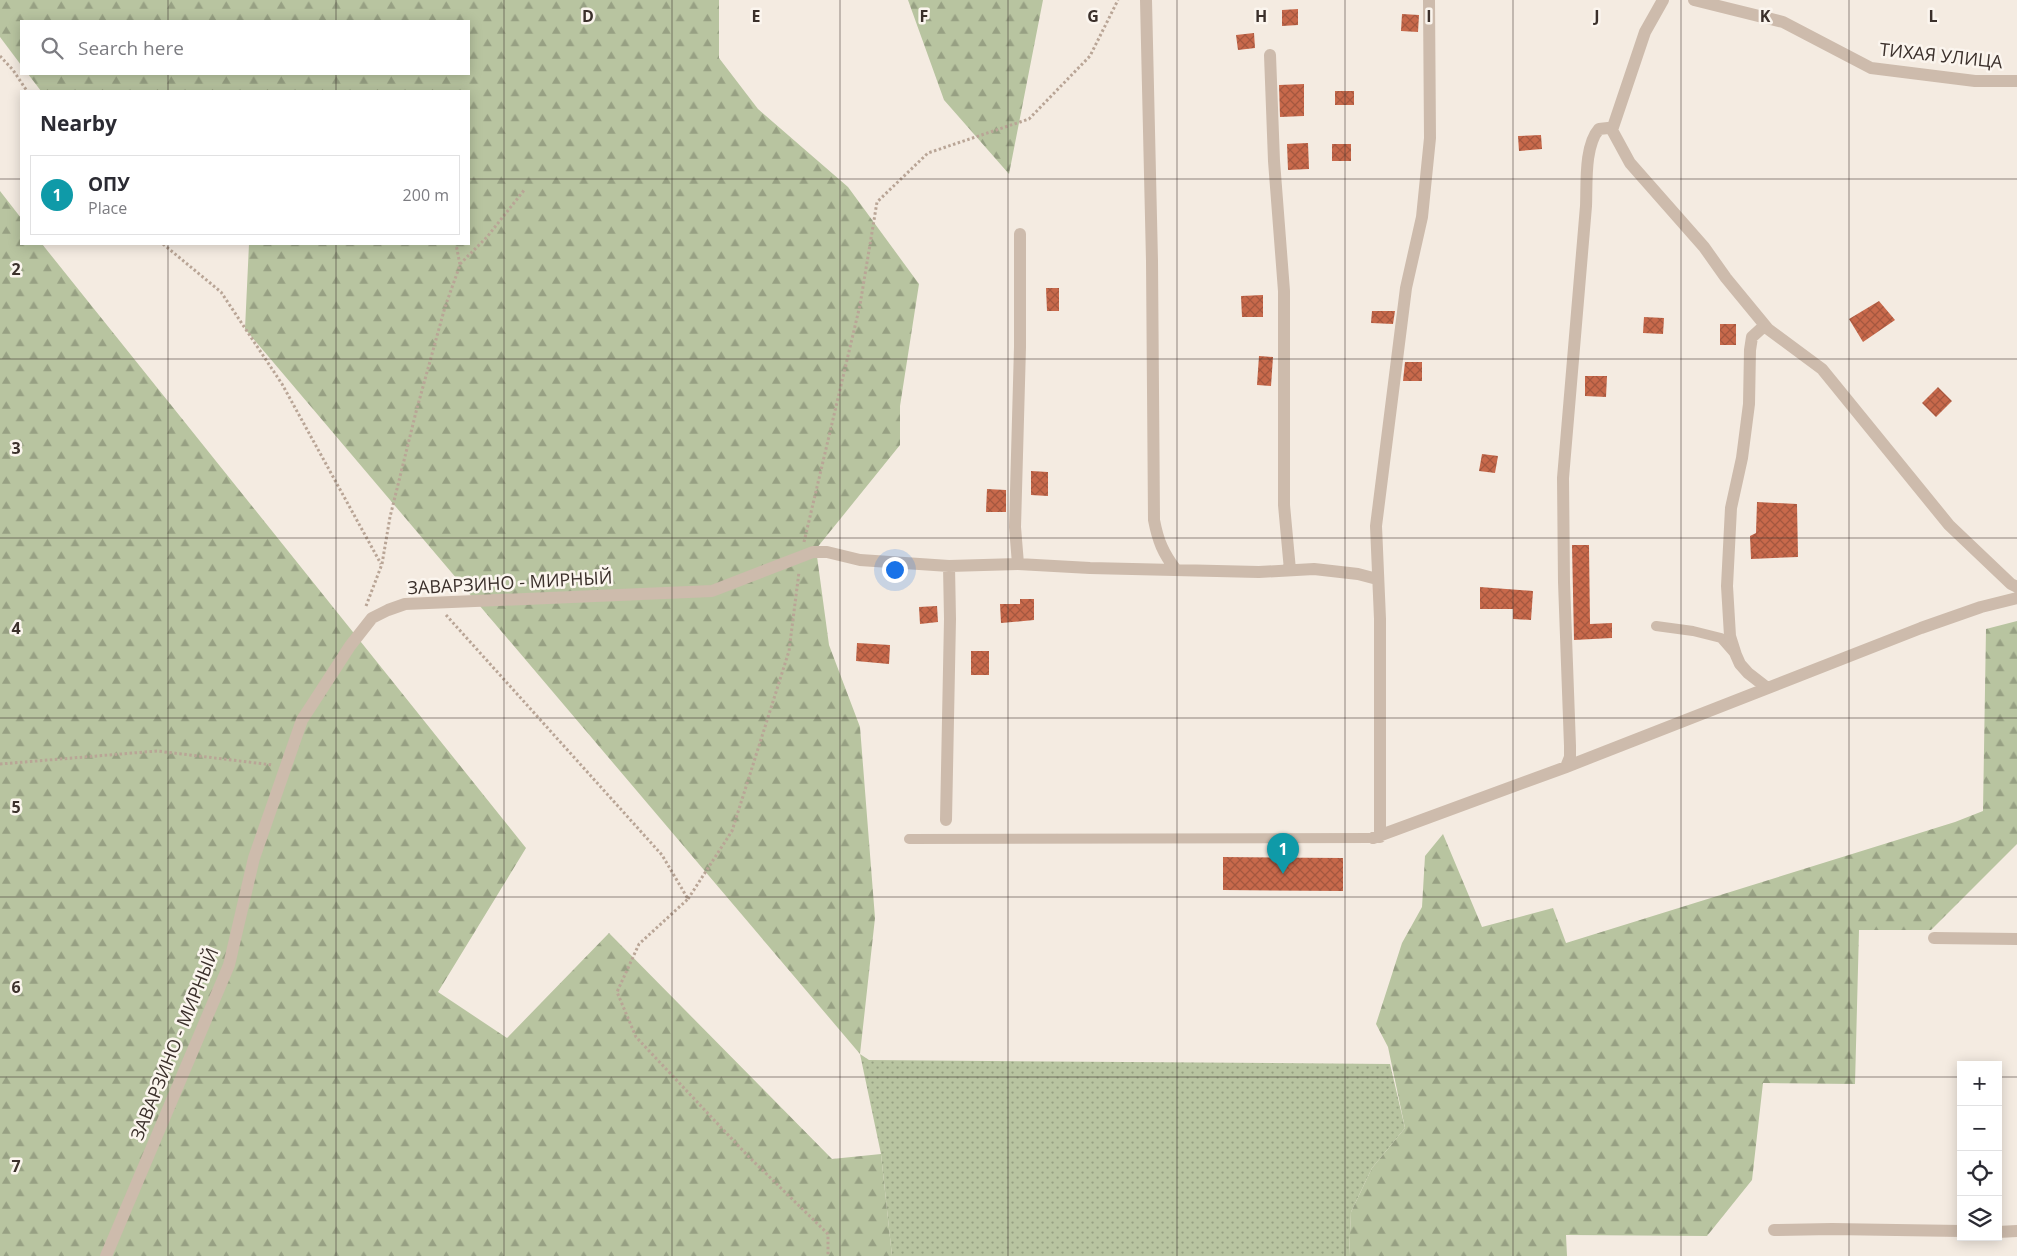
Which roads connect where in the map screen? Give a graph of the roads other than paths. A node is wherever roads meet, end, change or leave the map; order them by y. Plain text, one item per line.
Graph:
1 (1146, 0) edge
2 (1429, 0) edge
3 (1663, 0) edge
4 (1694, 0) edge
5 (1270, 55) dead end
6 (2017, 81) edge
7 (1612, 130) junction
8 (1020, 234) dead end
9 (1768, 329) junction
10 (1018, 564) junction
11 (949, 566) junction
12 (1176, 570) junction
13 (1290, 570) junction
14 (1377, 579) junction
15 (2017, 588) edge
16 (2017, 598) edge
17 (1656, 626) dead end
18 (1736, 655) junction
19 (1766, 687) junction
20 (1566, 767) junction
21 (946, 820) dead end
22 (1376, 837) junction
23 (909, 839) dead end
24 (1934, 938) dead end
25 (2017, 939) edge
26 (1774, 1230) dead end
27 (1957, 1231) edge
28 (2002, 1232) edge
29 (2017, 1232) edge
30 (106, 1256) edge

1 - 12 street
2 - 14 street
3 - 7 street
4 - 6 street, ТИХАЯ УЛИЦА
5 - 13 street
7 - 9 street
7 - 20 street
8 - 10 street
9 - 15 street
9 - 18 street
10 - 11 street, ЗАВАРЗИНО - МИРНЫЙ
10 - 12 street, ЗАВАРЗИНО - МИРНЫЙ
11 - 21 street
11 - 30 street, ЗАВАРЗИНО - МИРНЫЙ
12 - 13 street, ЗАВАРЗИНО - МИРНЫЙ
13 - 14 street, ЗАВАРЗИНО - МИРНЫЙ
14 - 22 street
16 - 19 street
17 - 18 lane
18 - 19 street
19 - 20 street
20 - 22 street
22 - 23 lane
24 - 25 street
26 - 27 street
28 - 29 street

